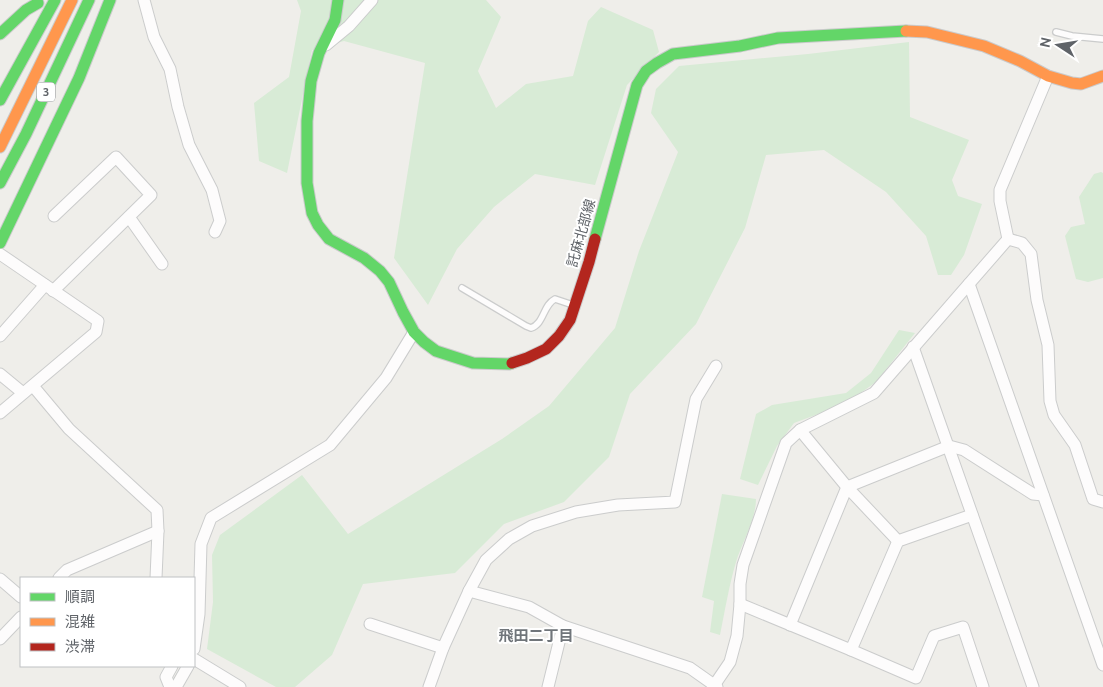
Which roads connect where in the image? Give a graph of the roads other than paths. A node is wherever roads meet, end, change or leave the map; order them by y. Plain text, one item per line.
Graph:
1 (54, 0) edge
2 (72, 0) edge
3 (89, 0) edge
4 (110, 0) edge
5 (144, 0) edge
6 (338, 0) edge
7 (372, 0) edge
8 (38, 3) dead end
9 (1056, 32) dead end
10 (0, 34) edge
11 (1103, 39) edge
12 (318, 53) junction
13 (1048, 76) junction
14 (1103, 76) edge
15 (0, 100) edge
16 (0, 147) edge
17 (0, 183) edge
18 (54, 216) dead end
19 (129, 217) junction
20 (215, 232) dead end
21 (1008, 239) junction
22 (0, 244) edge
23 (0, 254) edge
24 (162, 264) dead end
25 (969, 284) junction
26 (49, 288) junction
27 (462, 288) dead end
28 (575, 306) junction
29 (414, 332) junction
30 (0, 336) edge
31 (913, 347) junction
32 (716, 366) dead end
33 (0, 374) edge
34 (32, 386) junction
35 (23, 393) junction
36 (0, 413) edge
37 (800, 430) junction
38 (949, 446) junction
39 (847, 487) junction
40 (1043, 496) junction
41 (1103, 502) edge
42 (972, 515) junction
43 (158, 531) junction
44 (898, 541) junction
45 (59, 577) edge
46 (156, 577) edge
47 (0, 579) edge
48 (469, 591) junction
49 (20, 596) edge
50 (740, 604) junction
51 (20, 618) edge
52 (370, 624) dead end
53 (790, 625) junction
54 (563, 626) junction
55 (0, 639) edge
56 (195, 642) edge
57 (443, 648) junction
58 (851, 650) junction
59 (195, 660) edge
60 (1103, 665) edge
61 (171, 667) edge
62 (187, 667) edge
63 (715, 686) edge
64 (170, 687) edge
65 (176, 687) edge
66 (240, 687) edge
67 (429, 687) edge
68 (548, 687) edge
69 (983, 687) edge
70 (1033, 687) edge

1 - 15 main road
2 - 16 main road, 3
3 - 17 main road, 3
4 - 22 main road
5 - 20 street
6 - 12 main road, 託麻北部線
7 - 12 street
8 - 10 main road
9 - 11 lane
12 - 29 main road, 託麻北部線
13 - 14 main road, 託麻北部線
13 - 21 street
13 - 28 main road, 託麻北部線
18 - 19 street
19 - 24 street
19 - 26 street
21 - 25 street
21 - 41 street
23 - 26 street
25 - 31 street
25 - 40 street
26 - 30 street
26 - 34 street
27 - 28 lane
28 - 29 main road, 託麻北部線
29 - 56 street
31 - 37 street
31 - 38 street
32 - 48 street
33 - 35 street
34 - 35 street
34 - 43 street
35 - 36 street
37 - 39 street
37 - 50 street
38 - 39 street
38 - 40 street
38 - 42 street
39 - 44 street
39 - 53 street
40 - 60 street
42 - 44 street
42 - 70 street
43 - 45 street
43 - 46 street
44 - 58 street
47 - 49 street
48 - 54 street
48 - 57 street
50 - 53 street
50 - 63 street
51 - 55 street
52 - 57 street
53 - 58 street
54 - 63 street
54 - 68 street
57 - 67 street
58 - 69 street
59 - 66 street
61 - 64 street
62 - 65 street

